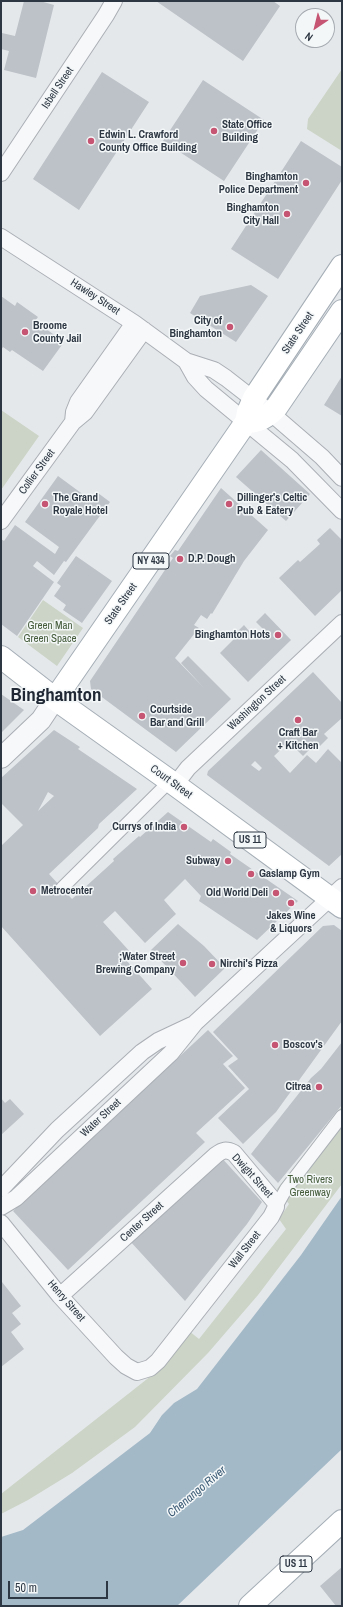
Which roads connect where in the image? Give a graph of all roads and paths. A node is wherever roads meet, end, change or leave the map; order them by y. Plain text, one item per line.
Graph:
1 (114, 1) edge
2 (1, 173) edge
3 (1, 237) edge
4 (342, 266) edge
5 (342, 311) edge
6 (139, 327) junction
7 (186, 360) junction
8 (254, 398) junction
9 (271, 413) junction
10 (246, 422) junction
11 (342, 478) edge
12 (342, 511) edge
13 (1, 521) edge
14 (342, 623) edge
15 (1, 657) edge
16 (55, 699) junction
17 (1, 758) edge
18 (173, 783) junction
19 (62, 888) dead end
20 (338, 897) edge
21 (195, 1023) junction
22 (342, 1116) edge
23 (224, 1150) joint
24 (1, 1189) edge
25 (1, 1207) edge
26 (276, 1207) junction
27 (1, 1223) edge
28 (60, 1296) junction
29 (137, 1372) joint
30 (342, 1521) edge
31 (250, 1606) edge

1 - 2 street, Isbell Street
3 - 6 street, Hawley Street
4 - 8 main road, State Street / NY 434
5 - 9 main road
6 - 7 street, Hawley Street
6 - 13 street, Collier Street
7 - 8 street, Hawley Street
7 - 10 street, Hawley Street
8 - 9 street, Hawley Street
8 - 10 main road, State Street / NY 434
9 - 10 main road
9 - 11 street, Hawley Street
10 - 12 street, Hawley Street
10 - 16 main road, State Street / NY 434
14 - 18 street, Washington Street
15 - 16 main road, Court Street / US 11
16 - 17 street, State Street
16 - 18 main road, Court Street / US 11
18 - 19 street
18 - 20 main road, Court Street / US 11
20 - 21 street, Water Street
21 - 24 street, Water Street
21 - 25 street, Water Street
22 - 26 street, Wall Street
23 - 26 street, Dwight Street
23 - 28 street, Center Street
26 - 29 street, Wall Street
27 - 28 street, Henry Street
28 - 29 street, Henry Street
30 - 31 main road, US 11

